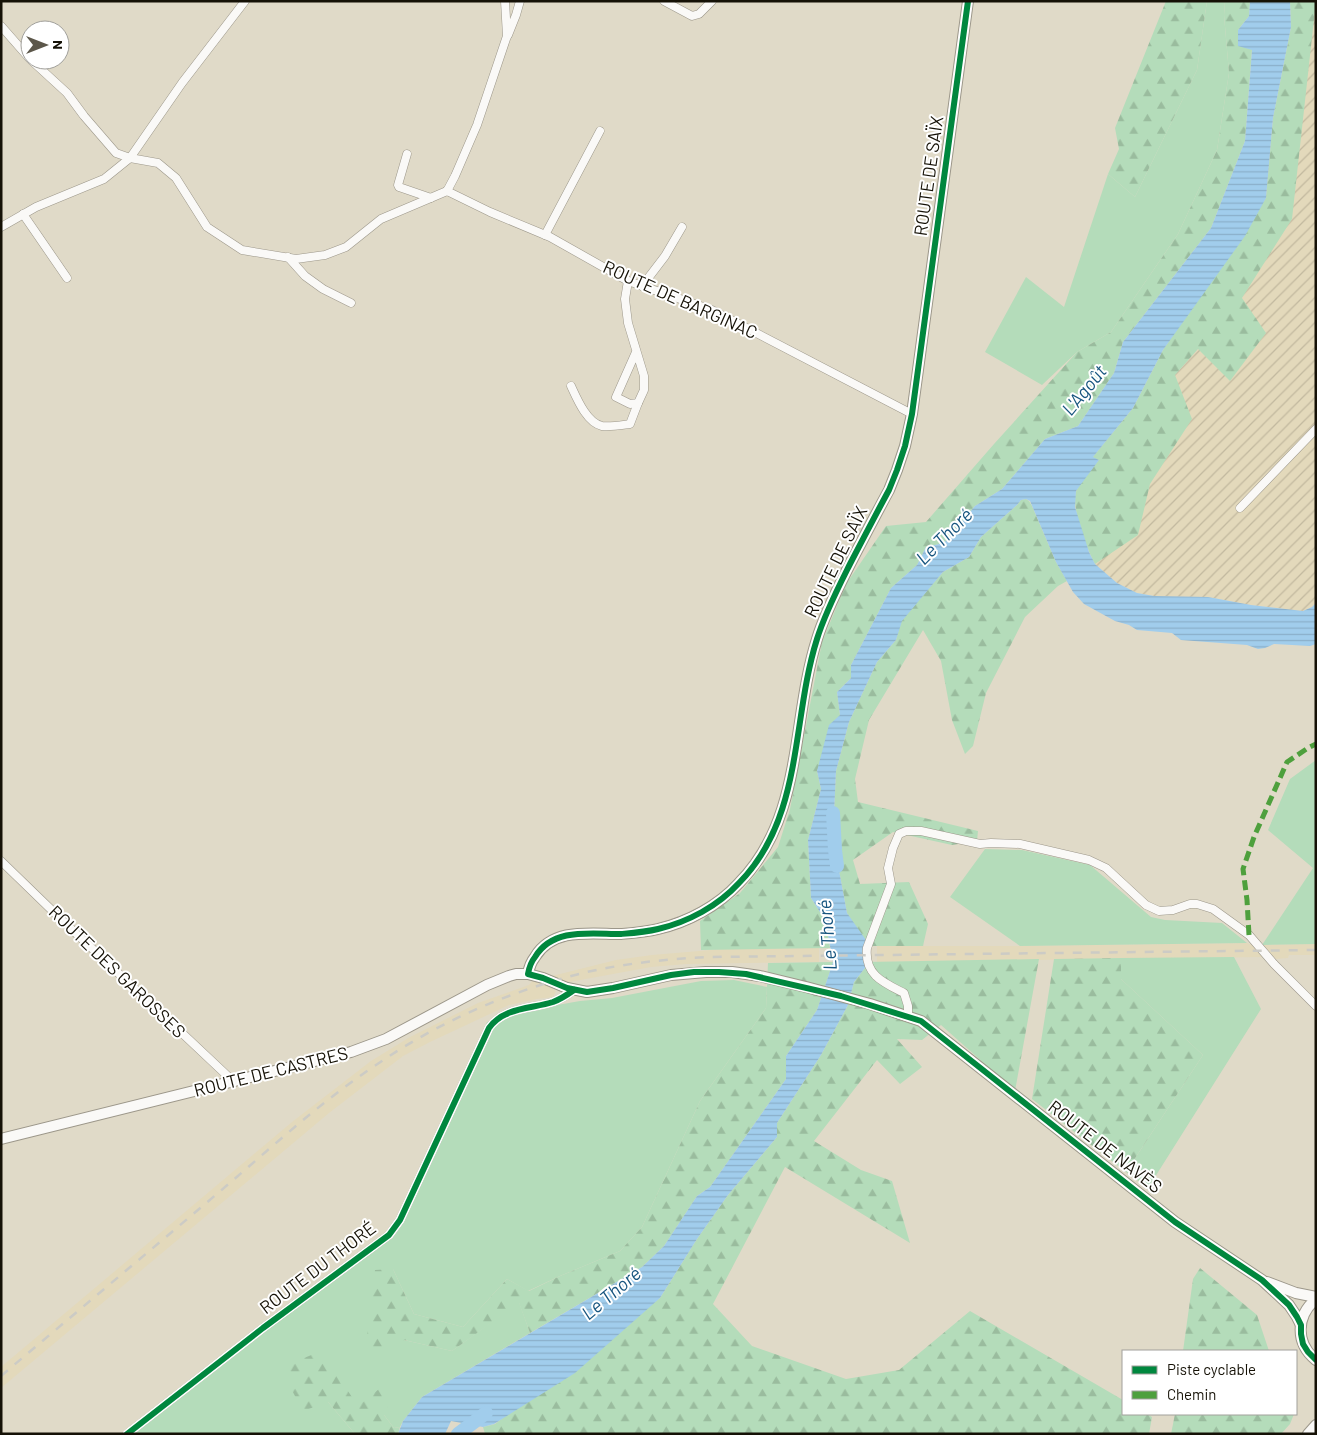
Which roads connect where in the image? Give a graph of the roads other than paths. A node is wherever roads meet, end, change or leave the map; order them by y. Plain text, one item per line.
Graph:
1 (245, 1) edge
2 (505, 1) edge
3 (520, 1) edge
4 (664, 1) edge
5 (712, 1) edge
6 (968, 1) edge
7 (1, 26) edge
8 (507, 36) junction
9 (20, 48) edge
10 (41, 70) edge
11 (600, 131) dead end
12 (407, 154) dead end
13 (130, 158) junction
14 (447, 191) junction
15 (431, 198) junction
16 (23, 214) junction
17 (682, 226) dead end
18 (1, 227) edge
19 (545, 235) junction
20 (288, 257) junction
21 (67, 278) dead end
22 (628, 281) junction
23 (643, 287) junction
24 (352, 303) dead end
25 (636, 352) junction
26 (571, 386) dead end
27 (638, 403) junction
28 (912, 414) junction
29 (1316, 429) edge
30 (1240, 508) dead end
31 (1, 861) edge
32 (528, 974) junction
33 (574, 990) junction
34 (1316, 1006) edge
35 (908, 1017) junction
36 (234, 1082) junction
37 (1, 1139) edge
38 (1262, 1280) junction
39 (1316, 1298) edge
40 (1301, 1325) junction
41 (1315, 1360) edge
42 (1316, 1426) edge
43 (126, 1434) edge
44 (1308, 1434) edge

1 - 13 street
2 - 8 street
3 - 8 street
4 - 5 street
6 - 28 main road, ROUTE DE SAÏX
7 - 9 street
8 - 14 street
10 - 13 street
11 - 19 street
12 - 15 street
13 - 16 street
13 - 20 street
14 - 15 street
14 - 19 street, ROUTE DE BARGINAC
15 - 20 street
16 - 18 street
16 - 21 street
17 - 23 street
19 - 22 street, ROUTE DE BARGINAC
20 - 24 street
22 - 23 street, ROUTE DE BARGINAC
22 - 25 street
23 - 28 street, ROUTE DE BARGINAC
25 - 27 street
25 - 27 street
26 - 27 street
28 - 32 main road, ROUTE DE SAÏX
29 - 30 street
31 - 36 street, ROUTE DES GAROSSES
32 - 33 main road, ROUTE DE NAVÈS
32 - 36 main road, ROUTE DE CASTRES
33 - 35 main road, ROUTE DE NAVÈS
33 - 43 street, ROUTE DU THORÉ
34 - 35 street
35 - 38 main road, ROUTE DE NAVÈS
36 - 37 main road, ROUTE DE CASTRES
38 - 39 main road, ROUTE DE NAVÈS
38 - 40 main road, ROUTE DE NAVÈS
39 - 40 main road, ROUTE DE NAVÈS
40 - 41 main road, ROUTE DE NAVÈS
42 - 44 main road

